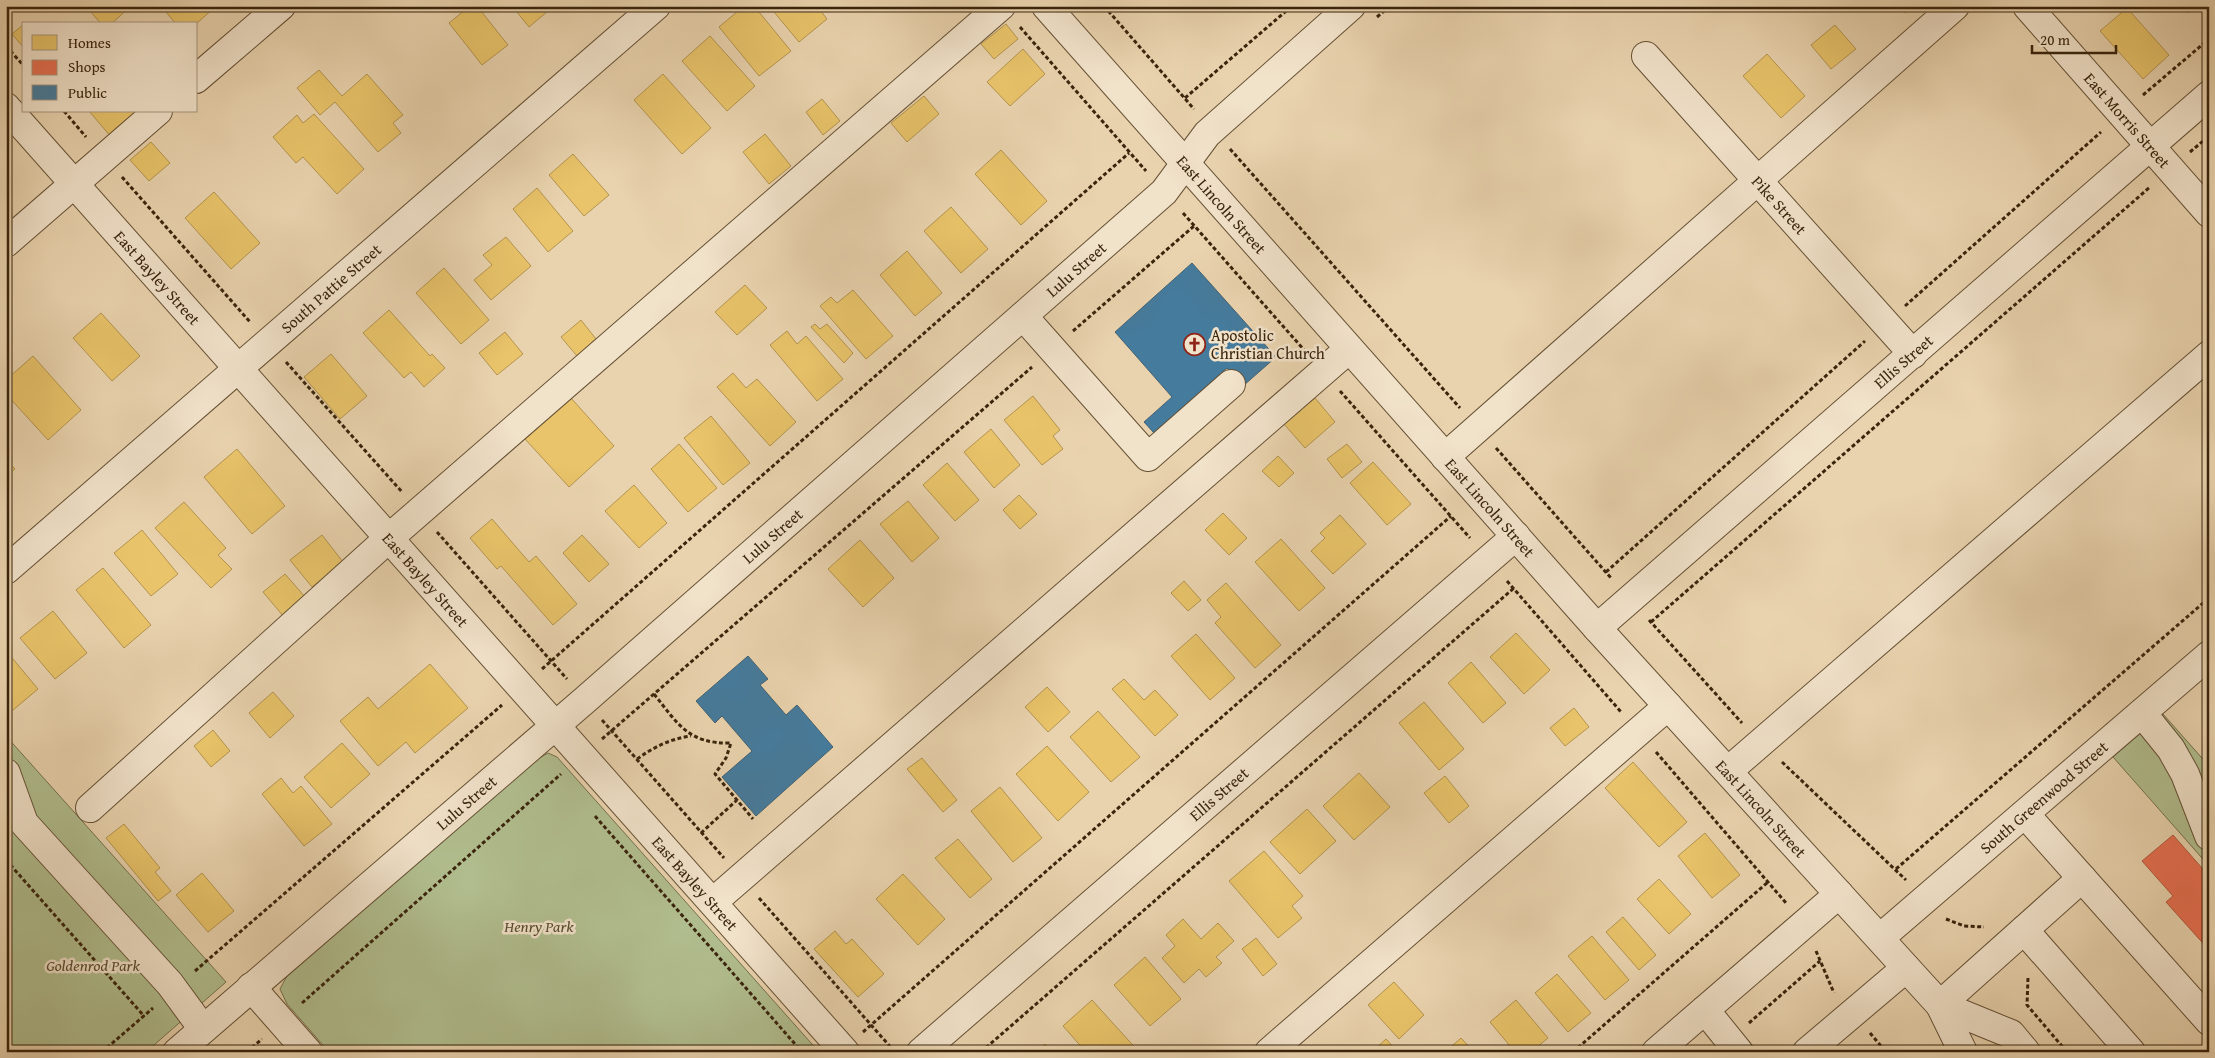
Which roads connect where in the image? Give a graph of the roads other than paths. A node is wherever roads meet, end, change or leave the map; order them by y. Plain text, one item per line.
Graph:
1 (281, 6) edge
2 (656, 6) edge
3 (1046, 6) edge
4 (1351, 6) edge
5 (1955, 6) edge
6 (2027, 6) edge
7 (1007, 13) edge
8 (1646, 56) dead end
9 (198, 77) edge
10 (2209, 95) edge
11 (6, 108) edge
12 (157, 112) edge
13 (2151, 147) junction
14 (1185, 164) junction
15 (1757, 181) junction
16 (74, 183) junction
17 (2209, 214) edge
18 (6, 243) edge
19 (1023, 316) junction
20 (1349, 349) junction
21 (1912, 354) junction
22 (2209, 355) edge
23 (238, 368) junction
24 (1231, 384) dead end
25 (1445, 457) junction
26 (1516, 536) junction
27 (389, 538) junction
28 (6, 570) edge
29 (1597, 628) junction
30 (2209, 655) edge
31 (1668, 706) junction
32 (2142, 713) junction
33 (556, 725) junction
34 (1728, 771) junction
35 (6, 773) edge
36 (90, 808) dead end
37 (2025, 814) junction
38 (2209, 836) edge
39 (2082, 878) junction
40 (1839, 894) junction
41 (713, 902) junction
42 (2017, 936) junction
43 (1880, 938) junction
44 (1906, 968) junction
45 (251, 987) junction
46 (1940, 1005) junction
47 (1705, 1010) junction
48 (2209, 1021) edge
49 (204, 1029) junction
50 (1735, 1046) edge
51 (1821, 1048) edge
52 (844, 1051) edge
53 (177, 1052) edge
54 (308, 1052) edge
55 (921, 1052) edge
56 (1269, 1052) edge
57 (1656, 1052) edge
58 (1963, 1052) edge
59 (2026, 1052) edge
60 (2131, 1052) edge

1 - 9 street
2 - 23 street, South Pattie Street
3 - 14 street, East Lincoln Street
4 - 14 street, Lulu Street
5 - 15 street
6 - 13 street, East Morris Street
7 - 27 street
8 - 15 street, Pike Street
10 - 13 street, Ellis Street
11 - 16 street, East Bayley Street
12 - 16 street
13 - 17 street, East Morris Street
13 - 21 street, Ellis Street
14 - 19 street, Lulu Street
14 - 20 street, East Lincoln Street
15 - 21 street, Pike Street
15 - 25 street
16 - 18 street
16 - 23 street, East Bayley Street
19 - 24 street
19 - 33 street, Lulu Street
20 - 25 street, East Lincoln Street
20 - 41 street
21 - 29 street, Ellis Street
22 - 34 street
23 - 27 street, East Bayley Street
23 - 28 street, South Pattie Street
25 - 26 street, East Lincoln Street
26 - 29 street, East Lincoln Street
26 - 55 street, Ellis Street
27 - 33 street, East Bayley Street
27 - 36 street
29 - 31 street, East Lincoln Street
30 - 32 street, South Greenwood Street
31 - 34 street, East Lincoln Street
31 - 56 street
32 - 37 street, South Greenwood Street
32 - 38 street
33 - 41 street, East Bayley Street
33 - 45 street, Lulu Street
34 - 40 street, East Lincoln Street
35 - 49 street
37 - 39 street
37 - 43 street, South Greenwood Street
39 - 42 street
39 - 48 street
40 - 43 street, East Lincoln Street
40 - 47 street
41 - 52 street, East Bayley Street
42 - 46 street
42 - 60 street
43 - 44 street, East Lincoln Street
44 - 46 street, East Lincoln Street
44 - 51 street
45 - 49 street, Lulu Street
45 - 54 street
46 - 58 street, East Lincoln Street
46 - 59 street, East Lincoln Street
47 - 50 street
47 - 57 street
49 - 53 street, Lulu Street

